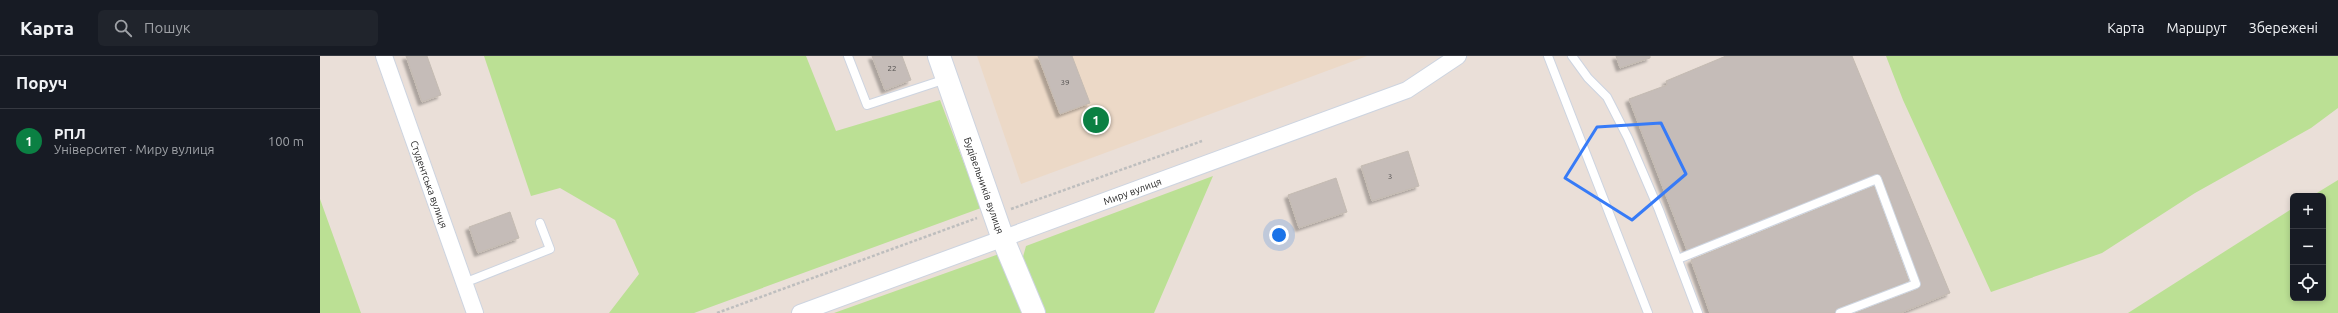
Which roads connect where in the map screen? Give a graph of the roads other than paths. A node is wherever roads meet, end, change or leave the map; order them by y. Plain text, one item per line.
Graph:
1 (384, 56) edge
2 (848, 56) edge
3 (938, 56) edge
4 (1458, 56) edge
5 (1548, 56) edge
6 (1572, 56) edge
7 (947, 79) junction
8 (540, 223) dead end
9 (1003, 239) junction
10 (1678, 259) junction
11 (464, 282) junction
12 (475, 313) edge
13 (800, 313) edge
14 (1034, 313) edge
15 (1648, 313) edge
16 (1698, 313) edge
17 (1840, 313) edge

1 - 11 street, Студентська вулиця
2 - 7 lane
3 - 7 street, Будівельників вулиця
4 - 9 street, Миру вулиця
5 - 15 lane
6 - 10 lane
7 - 9 street, Будівельників вулиця
8 - 11 lane
9 - 13 street, Миру вулиця
9 - 14 street, Будівельників вулиця
10 - 16 lane
10 - 17 lane
11 - 12 street, Студентська вулиця

